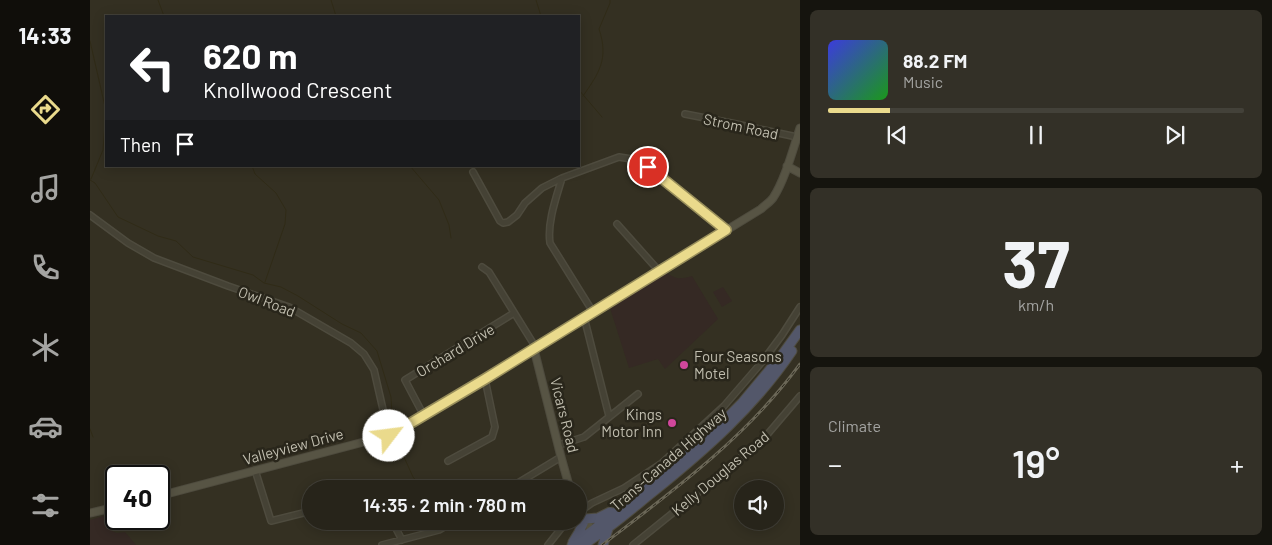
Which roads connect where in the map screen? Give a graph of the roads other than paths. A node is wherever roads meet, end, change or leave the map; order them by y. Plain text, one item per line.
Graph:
1 (685, 114) dead end
2 (800, 128) edge
3 (797, 138) junction
4 (787, 166) junction
5 (473, 172) dead end
6 (800, 173) edge
7 (562, 178) junction
8 (90, 214) edge
9 (617, 224) dead end
10 (726, 230) junction
11 (482, 267) dead end
12 (659, 271) junction
13 (800, 307) edge
14 (593, 312) junction
15 (514, 313) junction
16 (584, 317) junction
17 (800, 330) edge
18 (800, 340) edge
19 (534, 349) junction
20 (485, 379) junction
21 (638, 394) dead end
22 (800, 396) edge
23 (424, 416) junction
24 (609, 416) junction
25 (389, 436) junction
26 (559, 445) junction
27 (561, 457) junction
28 (448, 461) dead end
29 (255, 470) junction
30 (523, 480) edge
31 (567, 480) edge
32 (170, 493) edge
33 (621, 507) junction
34 (587, 508) edge
35 (105, 510) edge
36 (90, 513) edge
37 (302, 513) edge
38 (587, 515) edge
39 (587, 523) edge
40 (397, 530) edge
41 (439, 530) edge
42 (560, 530) edge
43 (579, 530) edge
44 (402, 540) junction
45 (598, 540) edge
46 (382, 545) edge
47 (548, 545) edge
48 (571, 545) edge
49 (584, 545) edge
50 (633, 545) edge

1 - 3 street, Strom Road
2 - 3 street, Valleyview Drive
3 - 4 street, Valleyview Drive
4 - 6 street
4 - 10 street, Valleyview Drive
5 - 7 street
7 - 10 street
7 - 14 street
8 - 25 street, Owl Road
9 - 12 street
10 - 12 street, Valleyview Drive
11 - 15 street
12 - 14 street, Valleyview Drive
13 - 34 street
14 - 16 street, Valleyview Drive
15 - 19 street
15 - 23 street, Orchard Drive
16 - 19 street, Valleyview Drive
16 - 24 street
17 - 33 highway, Trans-Canada Highway
18 - 45 highway, Trans-Canada Highway
19 - 20 street, Valleyview Drive
19 - 26 street, Vicars Road
20 - 23 street, Valleyview Drive
20 - 28 street
21 - 24 street
22 - 50 street, Kelly Douglas Road
23 - 25 street, Valleyview Drive
24 - 26 street
25 - 29 street, Valleyview Drive
26 - 27 street, Vicars Road
27 - 30 street
27 - 31 street, Vicars Road
29 - 32 street, Valleyview Drive
29 - 37 street
33 - 38 highway
33 - 45 highway, Trans-Canada Highway
35 - 36 street
39 - 45 street
40 - 44 street
41 - 44 street
42 - 47 street
43 - 48 highway
44 - 46 street
45 - 48 highway, Trans-Canada Highway
45 - 49 highway, Trans-Canada Highway

